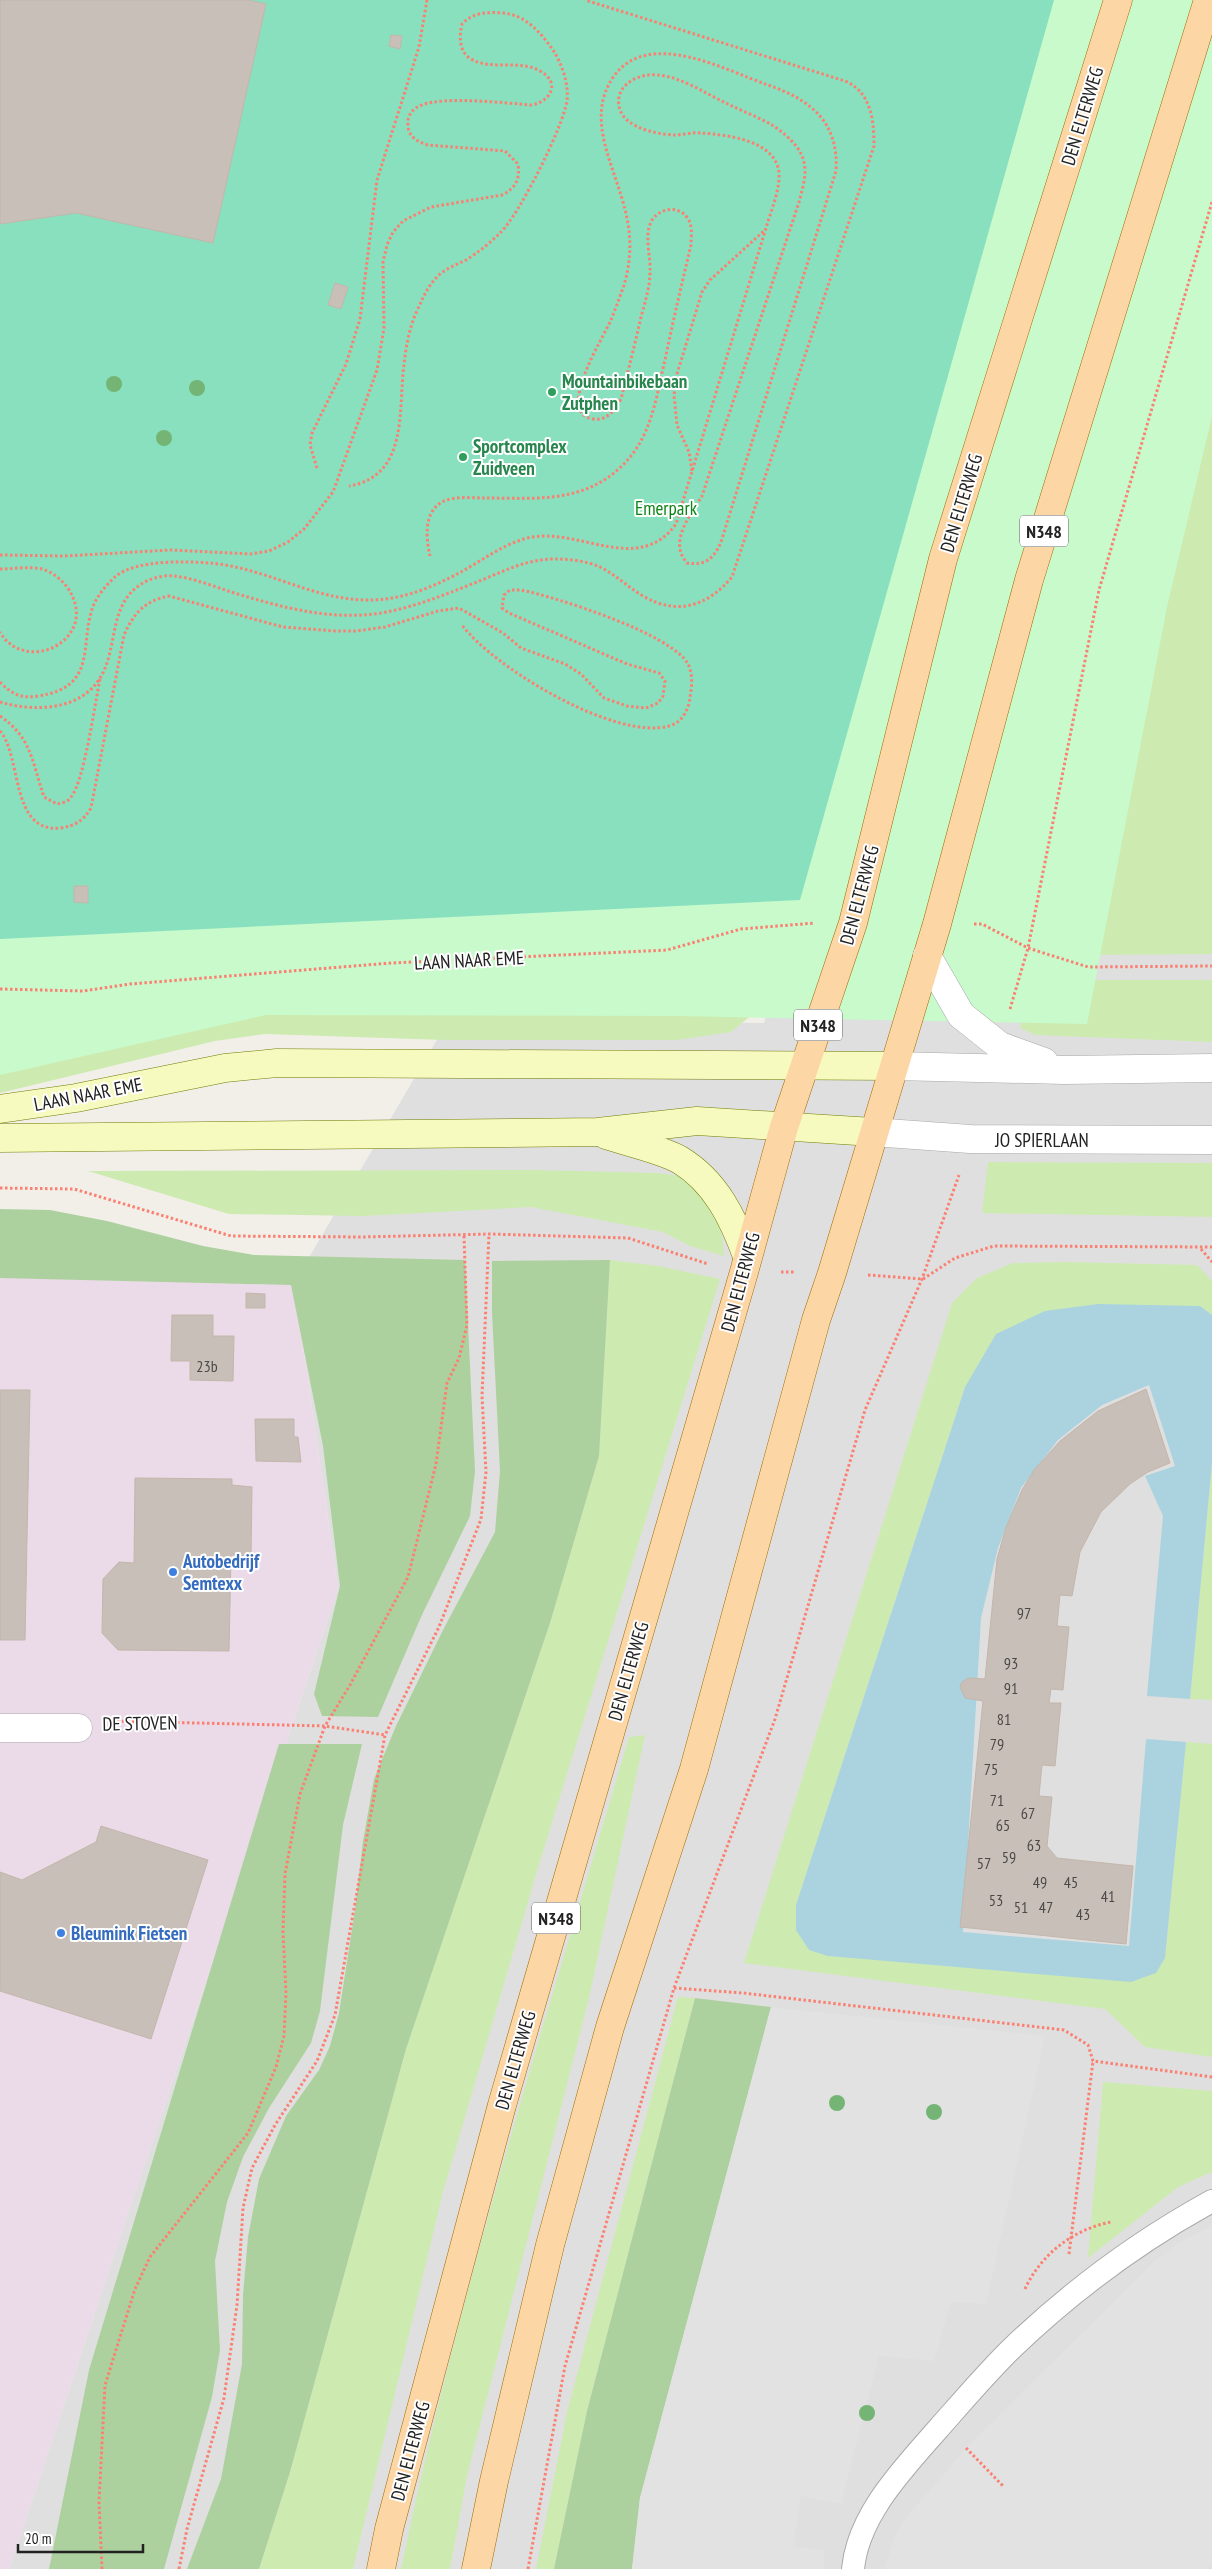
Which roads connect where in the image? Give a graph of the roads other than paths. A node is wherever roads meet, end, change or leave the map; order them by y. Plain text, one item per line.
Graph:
1 (1118, 0) edge
2 (1208, 0) edge
3 (927, 956) junction
4 (894, 1066) junction
5 (804, 1067) junction
6 (1212, 1068) edge
7 (1064, 1070) junction
8 (0, 1109) edge
9 (784, 1127) junction
10 (598, 1132) junction
11 (873, 1132) junction
12 (0, 1138) edge
13 (1212, 1140) edge
14 (747, 1256) junction
15 (0, 1728) edge
16 (78, 1728) road end
17 (1212, 2201) edge
18 (381, 2569) edge
19 (476, 2569) edge
20 (853, 2569) edge

1 - 5 main road, DEN ELTERWEG / N348
2 - 3 main road, N348
3 - 4 main road, N348
3 - 7 street
4 - 5 street, LAAN NAAR EME
4 - 7 street
4 - 11 main road, N348
5 - 8 street, LAAN NAAR EME
5 - 9 main road, DEN ELTERWEG / N348
6 - 7 street
9 - 10 street, LAAN NAAR EME
9 - 11 street, LAAN NAAR EME
9 - 14 main road, DEN ELTERWEG / N348
10 - 12 street, LAAN NAAR EME
10 - 14 street, LAAN NAAR EME
11 - 13 street, JO SPIERLAAN
11 - 19 main road, N348
14 - 18 main road, DEN ELTERWEG / N348
15 - 16 street, DE STOVEN
17 - 20 lane

